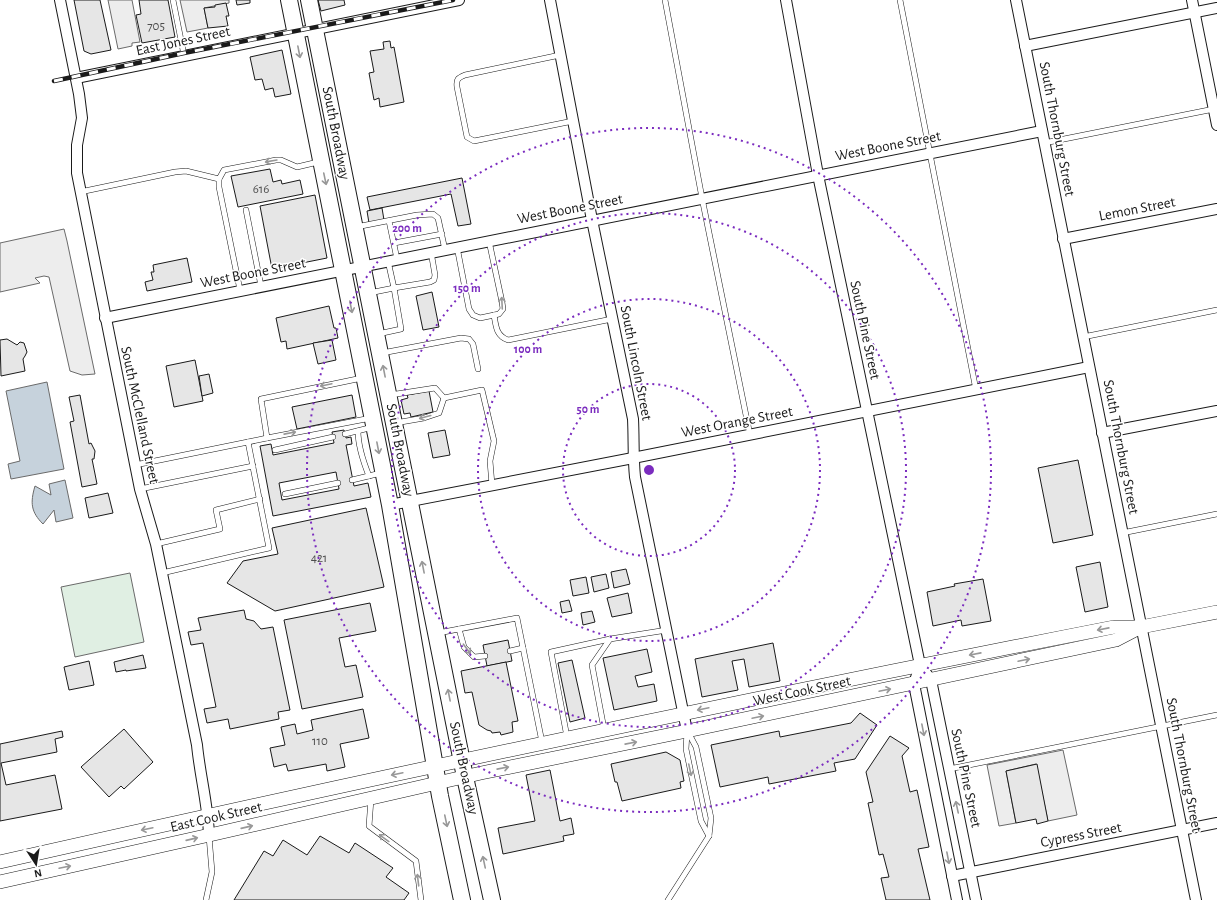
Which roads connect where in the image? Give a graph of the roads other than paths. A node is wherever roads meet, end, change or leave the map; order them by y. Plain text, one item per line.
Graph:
1 (60, 0) edge
2 (173, 0) edge
3 (289, 0) edge
4 (309, 0) edge
5 (459, 0) edge
6 (550, 0) edge
7 (665, 0) edge
8 (786, 0) edge
9 (900, 0) edge
10 (1016, 0) edge
11 (1192, 0) edge
12 (1217, 8) edge
13 (1194, 12) junction
14 (315, 29) junction
15 (295, 33) junction
16 (1025, 46) junction
17 (184, 55) junction
18 (560, 55) junction
19 (76, 78) junction
20 (1215, 109) edge
21 (573, 121) junction
22 (1217, 125) edge
23 (1042, 131) junction
24 (1044, 143) junction
25 (931, 153) junction
26 (321, 162) junction
27 (818, 175) junction
28 (220, 178) junction
29 (80, 192) junction
30 (702, 198) junction
31 (1217, 209) edge
32 (246, 210) dead end
33 (592, 220) junction
34 (389, 221) junction
35 (355, 227) junction
36 (442, 234) junction
37 (1063, 239) junction
38 (489, 241) junction
39 (394, 243) junction
40 (457, 247) junction
41 (445, 250) junction
42 (431, 252) junction
43 (393, 260) junction
44 (363, 266) junction
45 (343, 270) junction
46 (261, 286) junction
47 (394, 288) junction
48 (240, 290) junction
49 (369, 293) junction
50 (1217, 310) edge
51 (494, 315) junction
52 (105, 318) junction
53 (612, 319) junction
54 (377, 334) junction
55 (1083, 337) junction
56 (381, 353) junction
57 (1089, 367) junction
58 (478, 369) dead end
59 (365, 378) junction
60 (976, 390) junction
61 (389, 395) junction
62 (444, 398) junction
63 (1217, 410) edge
64 (867, 411) junction
65 (373, 422) junction
66 (395, 423) junction
67 (358, 431) junction
68 (1102, 433) junction
69 (345, 434) dead end
70 (750, 435) junction
71 (333, 437) dead end
72 (267, 438) junction
73 (248, 442) junction
74 (275, 450) dead end
75 (633, 458) junction
76 (135, 465) junction
77 (253, 466) junction
78 (376, 474) junction
79 (352, 480) dead end
80 (338, 483) dead end
81 (492, 485) junction
82 (140, 489) junction
83 (285, 494) dead end
84 (260, 499) junction
85 (410, 501) junction
86 (390, 505) junction
87 (1217, 514) edge
88 (1122, 533) junction
89 (156, 544) junction
90 (162, 572) junction
91 (1217, 612) edge
92 (1141, 627) junction
93 (459, 629) junction
94 (667, 630) junction
95 (437, 633) junction
96 (610, 639) junction
97 (524, 648) junction
98 (510, 651) dead end
99 (485, 656) dead end
100 (920, 665) junction
101 (931, 680) junction
102 (914, 684) junction
103 (684, 713) junction
104 (1217, 715) edge
105 (1161, 726) junction
106 (604, 730) junction
107 (687, 731) junction
108 (568, 738) junction
109 (542, 743) junction
110 (462, 760) junction
111 (436, 766) junction
112 (949, 769) junction
113 (465, 776) junction
114 (438, 782) junction
115 (371, 798) junction
116 (208, 815) junction
117 (1217, 822) edge
118 (1182, 830) junction
119 (209, 835) junction
120 (709, 836) junction
121 (0, 862) edge
122 (970, 872) junction
123 (952, 876) junction
124 (0, 882) edge
125 (206, 900) edge
126 (421, 900) edge
127 (462, 900) edge
128 (492, 900) edge
129 (668, 900) edge
130 (957, 900) edge
131 (976, 900) edge
132 (1196, 900) edge

1 - 19 street, South McClelland Street
2 - 17 lane
3 - 15 main road, South Broadway
4 - 14 main road, South Broadway
5 - 14 street, East Jones Street
6 - 18 street, South Lincoln Street
7 - 30 lane
8 - 27 street, South Pine Street
9 - 25 lane
10 - 16 street, South Thornburg Street
11 - 13 street
12 - 13 street
13 - 16 street
13 - 20 street
14 - 15 street, East Jones Street
14 - 35 main road, South Broadway
15 - 17 street, East Jones Street
15 -> 26 main road, South Broadway
16 - 23 street, South Thornburg Street
17 - 19 street, East Jones Street
18 - 21 street, South Lincoln Street
18 - 21 lane
19 - 29 street, South McClelland Street
20 - 22 street
20 - 24 lane
21 - 33 street, South Lincoln Street
23 - 24 street, South Thornburg Street
23 - 25 street, West Boone Street
24 - 37 street, South Thornburg Street
25 - 27 street, West Boone Street
25 - 60 lane
26 -> 28 lane
26 -> 45 main road, South Broadway
27 - 30 street, West Boone Street
27 - 64 street, South Pine Street
28 - 29 lane
28 - 48 lane
29 - 52 street, South McClelland Street
30 - 33 street, West Boone Street
30 - 70 lane
31 - 37 street, Lemon Street
32 - 46 lane
33 - 38 street, West Boone Street
33 - 53 street, South Lincoln Street
34 - 35 lane
34 - 36 lane
34 - 39 lane
35 - 44 main road, South Broadway
36 - 39 lane
36 - 41 lane
37 - 55 street, South Thornburg Street
38 - 40 street, West Boone Street
51 -> 38 lane
39 - 43 lane
40 - 41 street, West Boone Street
40 - 51 lane
41 - 42 street, West Boone Street
42 - 43 street, West Boone Street
42 - 47 lane
43 - 44 street, West Boone Street
43 - 47 lane
44 - 45 street, West Boone Street
44 - 49 main road, South Broadway
45 - 46 street, West Boone Street
45 -> 59 main road, South Broadway
46 - 48 street, West Boone Street
47 - 49 lane
47 - 54 lane
48 - 52 street, West Boone Street
49 - 54 main road, South Broadway
50 - 55 lane
51 - 53 lane
52 - 76 street, South McClelland Street
53 - 75 street, South Lincoln Street
54 - 56 main road, South Broadway
55 - 57 street, South Thornburg Street
56 - 58 lane
61 -> 56 main road, South Broadway
57 - 60 street, West Orange Street
57 - 68 street, South Thornburg Street
59 - 65 main road, South Broadway
59 -> 72 lane
60 - 64 street, West Orange Street
61 - 62 lane
61 - 66 main road, South Broadway
62 -> 66 lane
62 - 81 lane
63 - 68 street
64 - 70 street, West Orange Street
64 - 100 street, South Pine Street
65 - 67 lane
72 -> 65 lane
65 -> 78 main road, South Broadway
66 - 85 main road, South Broadway
67 - 69 lane
67 - 78 lane
68 - 88 street, South Thornburg Street
70 - 75 street, West Orange Street
71 - 74 lane
72 - 73 lane
73 - 76 lane
73 - 77 lane
75 - 81 street, West Orange Street
75 - 94 street, South Lincoln Street
76 - 82 street, South McClelland Street
77 - 82 lane
77 - 84 lane
78 - 79 lane
78 - 86 main road, South Broadway
80 - 83 lane
81 - 85 street, West Orange Street
82 - 89 street, South McClelland Street
84 - 89 lane
84 - 90 lane
85 - 86 street, West Orange Street
95 -> 85 main road, South Broadway
86 - 111 main road, South Broadway
87 - 88 lane
88 - 92 street, South Thornburg Street
89 - 90 street, South McClelland Street
90 - 116 street, South McClelland Street
91 - 92 street, West Cook Street
92 -> 100 street, West Cook Street
101 -> 92 street, West Cook Street
92 - 105 street, South Thornburg Street
93 - 95 lane
93 - 97 lane
93 -> 99 lane
94 - 96 lane
94 - 103 street, South Lincoln Street
110 -> 95 main road, South Broadway
96 - 106 lane
96 - 108 lane
97 - 98 lane
97 - 109 lane
100 - 101 street, South Pine Street
100 - 102 street, South Pine Street
100 -> 103 street, West Cook Street
101 - 102 street, West Cook Street
101 - 112 street, South Pine Street
107 -> 102 street, West Cook Street
102 -> 123 street, South Pine Street
103 - 106 street, West Cook Street
103 - 107 street, South Lincoln Street
104 - 105 lane
105 - 112 lane
105 - 118 street, South Thornburg Street
106 - 108 street, West Cook Street
113 -> 107 street, West Cook Street
107 -> 120 lane
107 - 120 lane
108 - 109 street, West Cook Street
109 - 110 street, West Cook Street
110 - 111 street, East Cook Street
110 - 113 main road, South Broadway
111 - 114 main road, South Broadway
111 -> 116 street, East Cook Street
122 -> 112 street, South Pine Street
113 - 114 street, West Cook Street
128 -> 113 main road, South Broadway
114 - 115 street, East Cook Street
114 -> 127 main road, South Broadway
119 -> 115 street, East Cook Street
126 -> 115 lane
116 - 119 street, South McClelland Street
116 -> 121 street, East Cook Street
117 - 118 street, Cypress Street
118 - 122 street, Cypress Street
118 - 132 street, South Thornburg Street
124 -> 119 street, East Cook Street
119 - 125 lane
120 - 129 lane
122 - 123 street, Cypress Street
122 - 131 street, South Pine Street
123 - 130 street, South Pine Street

